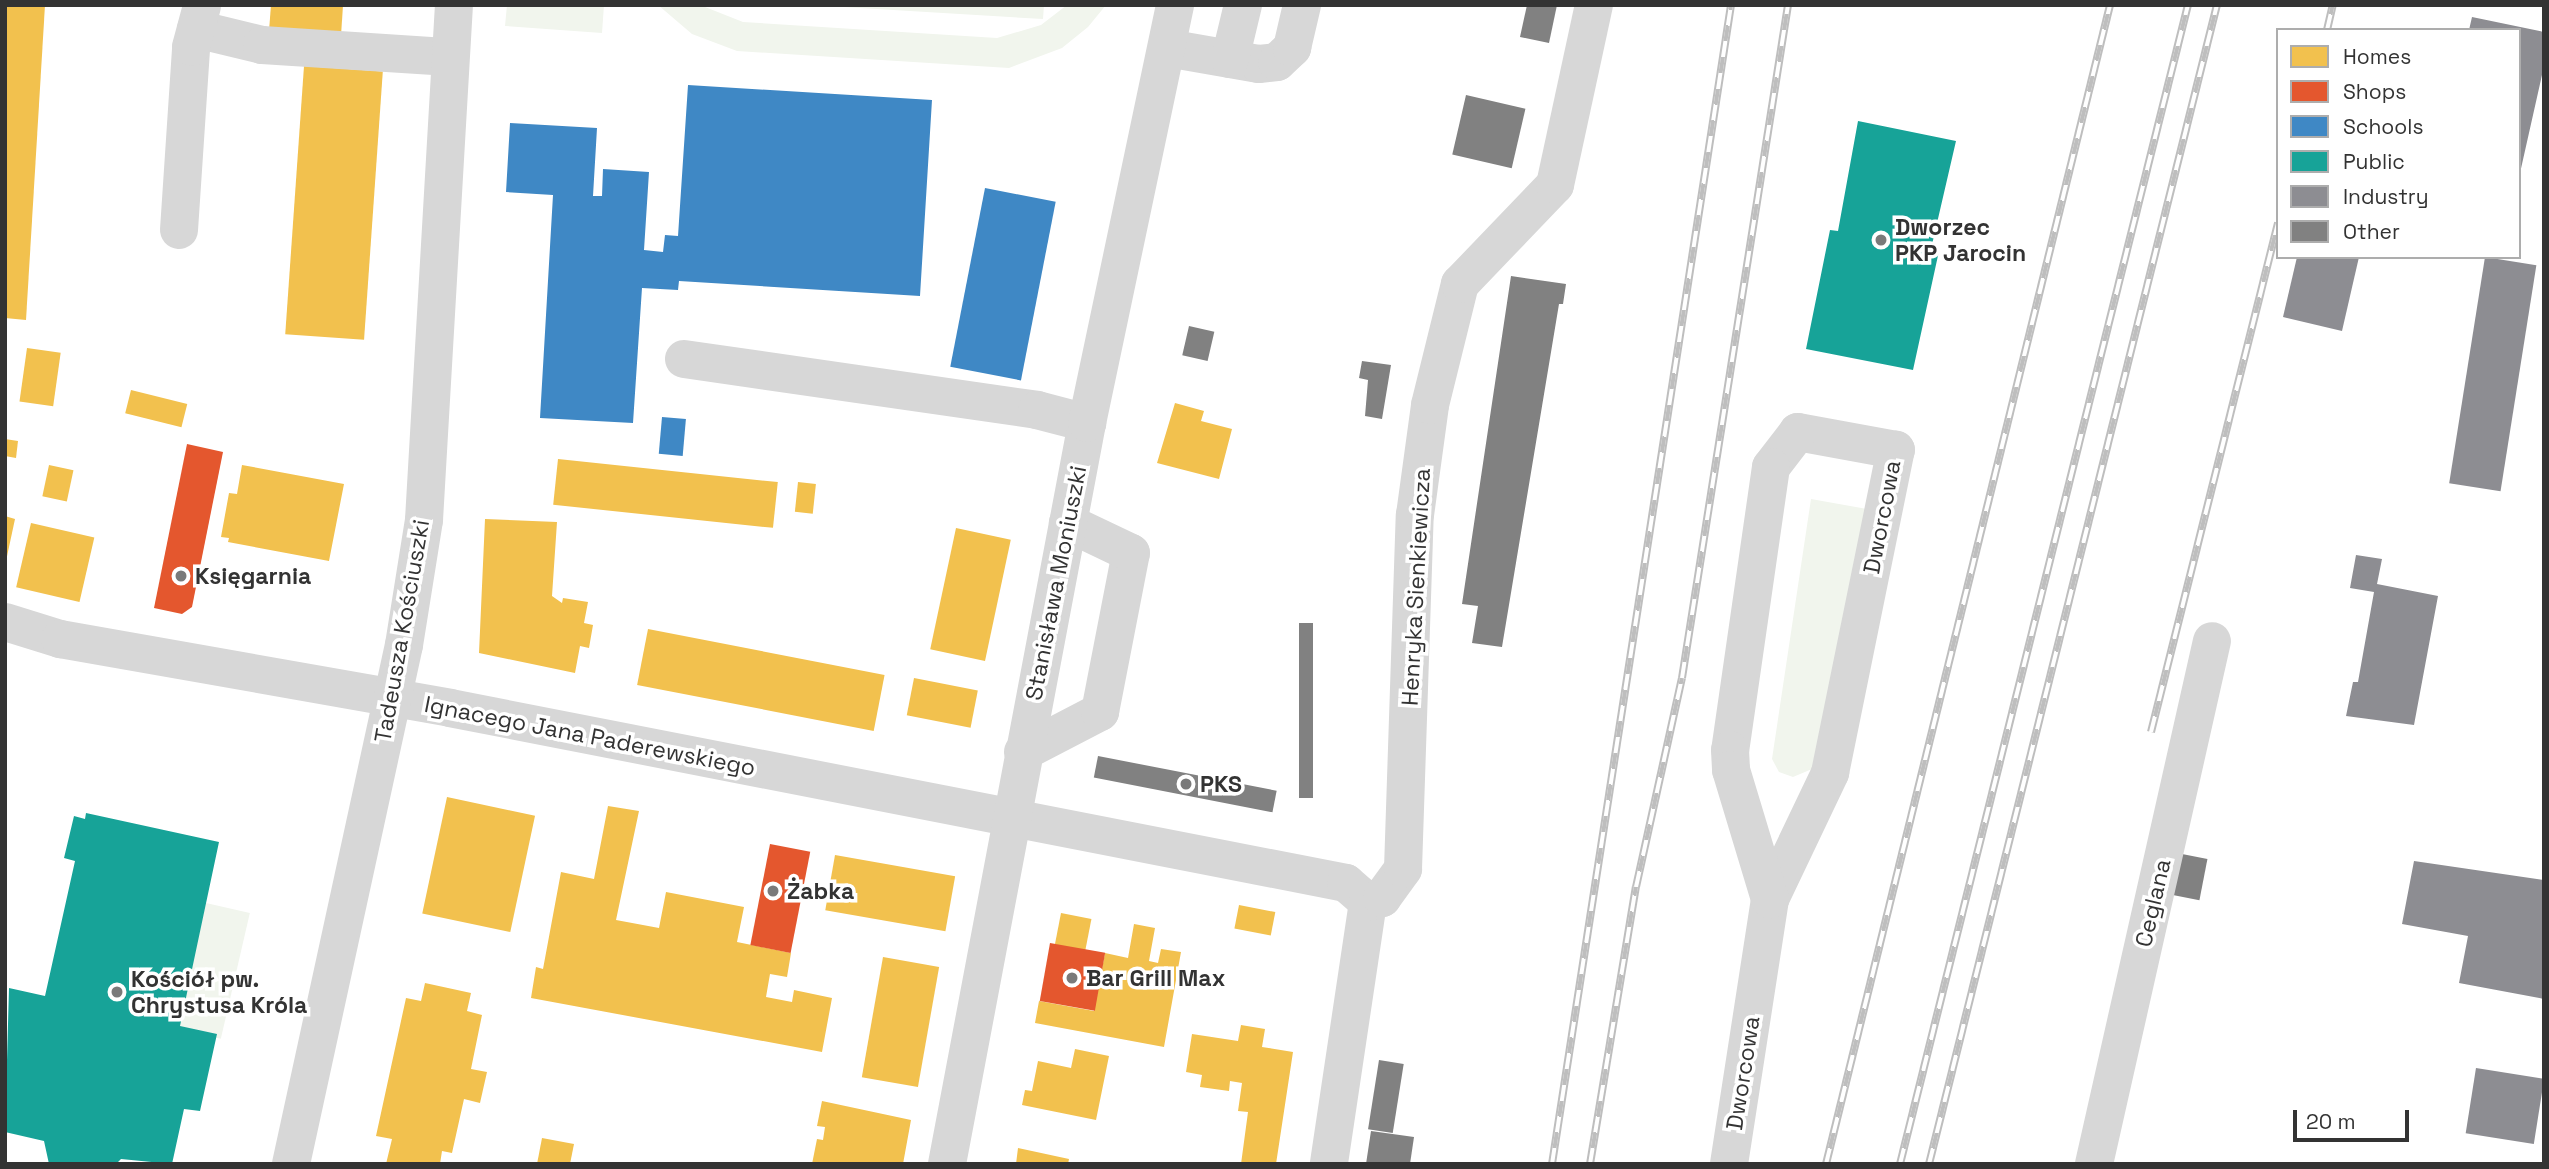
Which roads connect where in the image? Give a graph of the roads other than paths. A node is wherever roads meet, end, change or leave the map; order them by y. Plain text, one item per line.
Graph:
1 (454, 5) edge
2 (1175, 5) edge
3 (1243, 5) edge
4 (1302, 5) edge
5 (1594, 5) edge
6 (199, 17) edge
7 (1167, 48) junction
8 (450, 57) junction
9 (1230, 59) junction
10 (179, 230) dead end
11 (684, 359) dead end
12 (1087, 423) junction
13 (1068, 523) junction
14 (5, 621) edge
15 (2212, 641) dead end
16 (391, 697) junction
17 (1023, 752) junction
18 (1010, 818) junction
19 (1770, 900) junction
20 (1368, 902) junction
21 (291, 1164) edge
22 (947, 1164) edge
23 (1329, 1164) edge
24 (1729, 1164) edge
25 (2094, 1164) edge

1 - 8 street, Tadeusza Kościuszki
2 - 7 street, Stanisława Moniuszki
3 - 9 street
4 - 9 street
5 - 20 street, Henryka Sienkiewicza
6 - 8 street
6 - 10 street
7 - 9 street
7 - 12 street, Stanisława Moniuszki
8 - 16 street, Tadeusza Kościuszki
11 - 12 street
12 - 13 street, Stanisława Moniuszki
13 - 17 street, Stanisława Moniuszki
13 - 17 street
14 - 16 street, Ignacego Jana Paderewskiego
15 - 25 street, Ceglana
16 - 18 street, Ignacego Jana Paderewskiego
16 - 21 street, Tadeusza Kościuszki
17 - 18 street, Stanisława Moniuszki
18 - 20 street
18 - 22 street, Stanisława Moniuszki
19 - 19 street, Dworcowa
19 - 24 street, Dworcowa
20 - 23 street

